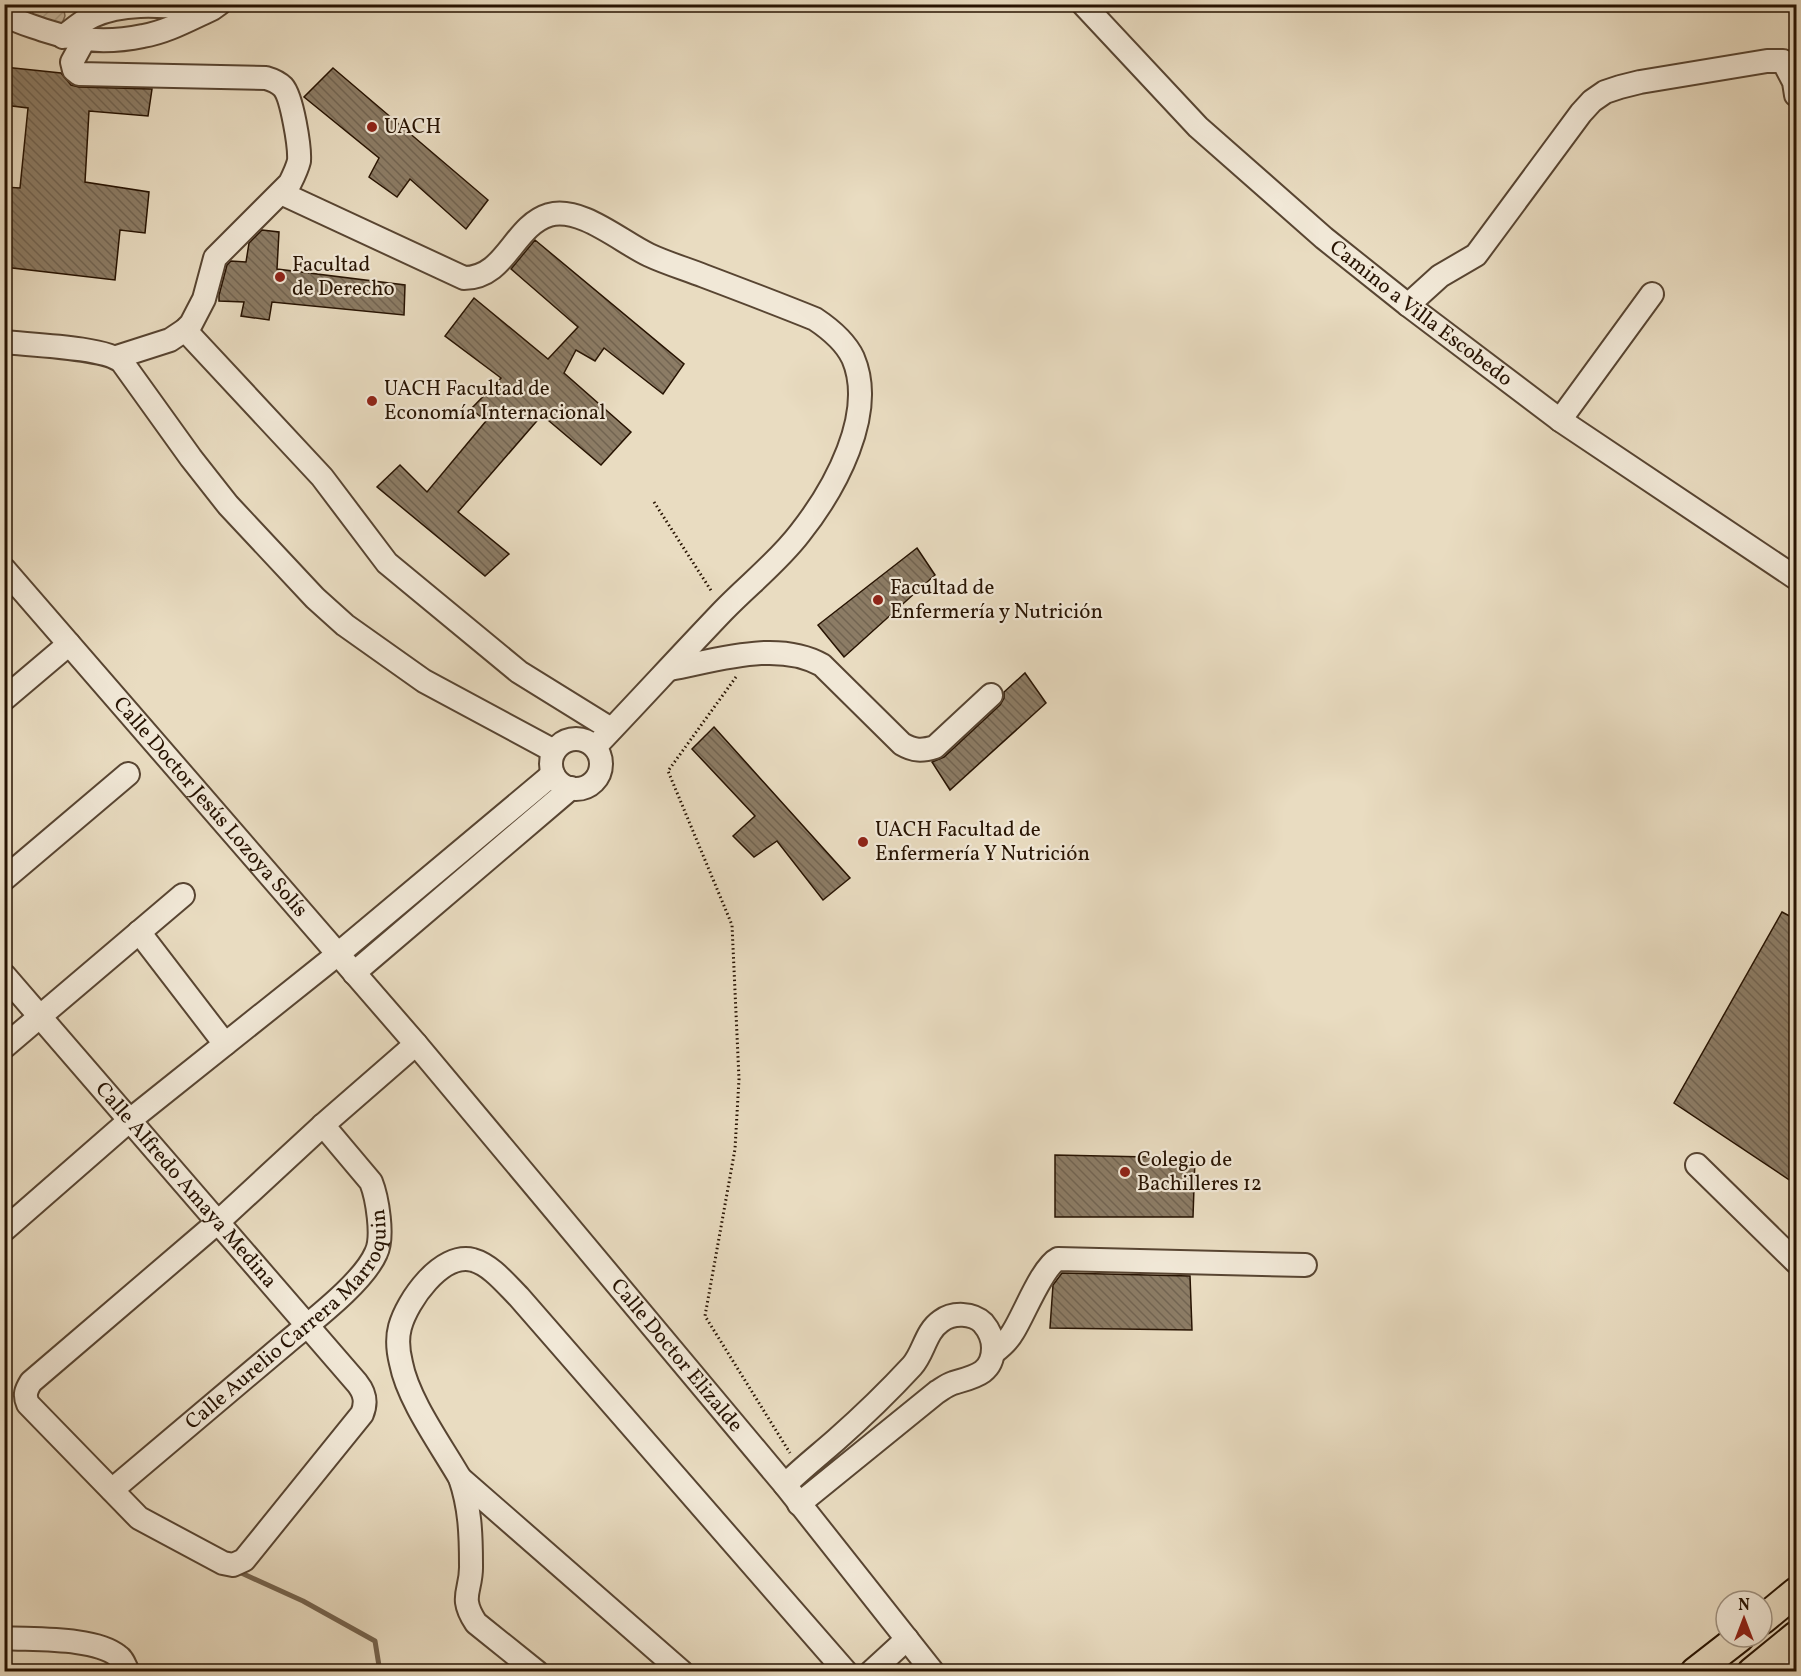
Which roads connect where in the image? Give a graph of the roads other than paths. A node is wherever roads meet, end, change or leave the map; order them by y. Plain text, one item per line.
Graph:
1 (1083, 4) edge
2 (216, 7) edge
3 (4, 14) edge
4 (73, 38) junction
5 (1790, 54) edge
6 (1797, 95) edge
7 (281, 193) junction
8 (1652, 294) dead end
9 (1408, 305) junction
10 (185, 330) junction
11 (4, 342) edge
12 (117, 357) junction
13 (1560, 420) junction
14 (4, 569) edge
15 (1797, 578) edge
16 (69, 644) junction
17 (670, 669) junction
18 (991, 695) dead end
19 (4, 699) edge
20 (611, 729) junction
21 (595, 747) junction
22 (554, 752) junction
23 (128, 774) dead end
24 (553, 774) junction
25 (571, 788) junction
26 (4, 879) edge
27 (183, 895) dead end
28 (139, 932) junction
29 (338, 954) junction
30 (354, 973) junction
31 (4, 975) edge
32 (40, 1016) junction
33 (225, 1044) junction
34 (416, 1044) junction
35 (4, 1047) edge
36 (130, 1120) junction
37 (323, 1125) junction
38 (1697, 1165) dead end
39 (218, 1222) junction
40 (4, 1230) edge
41 (1797, 1262) edge
42 (1305, 1265) dead end
43 (307, 1325) junction
44 (993, 1353) junction
45 (897, 1381) junction
46 (919, 1407) junction
47 (860, 1417) junction
48 (879, 1439) junction
49 (792, 1477) junction
50 (460, 1478) junction
51 (112, 1490) junction
52 (799, 1504) junction
53 (1797, 1592) edge
54 (1774, 1610) edge
55 (4, 1638) edge
56 (907, 1639) junction
57 (1724, 1649) edge
58 (1791, 1651) edge
59 (128, 1671) edge
60 (537, 1671) edge
61 (682, 1671) edge
62 (846, 1671) edge
63 (871, 1671) edge
64 (933, 1671) edge
65 (1695, 1671) edge
66 (1752, 1671) edge

1 - 9 street, Camino a Villa Escobedo
2 - 4 street
2 - 4 street
3 - 4 street
4 - 7 street
5 - 6 street
5 - 9 street
7 - 10 street
7 - 17 street
8 - 13 street
9 - 13 street, Camino a Villa Escobedo
10 - 12 street
10 - 20 street
11 - 12 street
12 - 22 street
13 - 15 street, Camino a Villa Escobedo
14 - 16 street, Calle Doctor Jesús Lozoya Solís
16 - 19 street
16 - 29 street, Calle Doctor Jesús Lozoya Solís
17 - 18 street
17 - 20 street
20 - 21 street
21 - 22 street
21 - 25 street
22 - 24 street
23 - 26 street
24 - 25 street
24 - 29 street
25 - 30 street
27 - 28 street
28 - 32 street
28 - 33 street
29 - 30 street, Calle Doctor Jesús Lozoya Solís
29 - 33 street
30 - 34 street, Calle Doctor Jesús Lozoya Solís
31 - 32 street, Calle Alfredo Amaya Medina
32 - 35 street
32 - 36 street, Calle Alfredo Amaya Medina
33 - 36 street
34 - 37 street
34 - 49 street, Calle Doctor Elizalde
36 - 39 street, Calle Alfredo Amaya Medina
36 - 40 street
37 - 39 street
37 - 43 street, Calle Aurelio Carrera Marroquin
38 - 41 street
39 - 43 street, Calle Alfredo Amaya Medina
39 - 51 street
42 - 44 street
43 - 51 street, Calle Aurelio Carrera Marroquin
43 - 51 street, Calle Alfredo Amaya Medina
44 - 45 street
44 - 46 street
45 - 46 street
45 - 47 street
46 - 48 street
47 - 48 street
47 - 49 street
48 - 52 street
49 - 52 street, Calle Doctor Elizalde
50 - 60 street
50 - 61 street
50 - 62 street
52 - 56 street, Calle Doctor Elizalde
53 - 54 main road
55 - 59 street
56 - 63 street
56 - 64 street, Calle Doctor Elizalde
57 - 65 main road
58 - 66 main road

